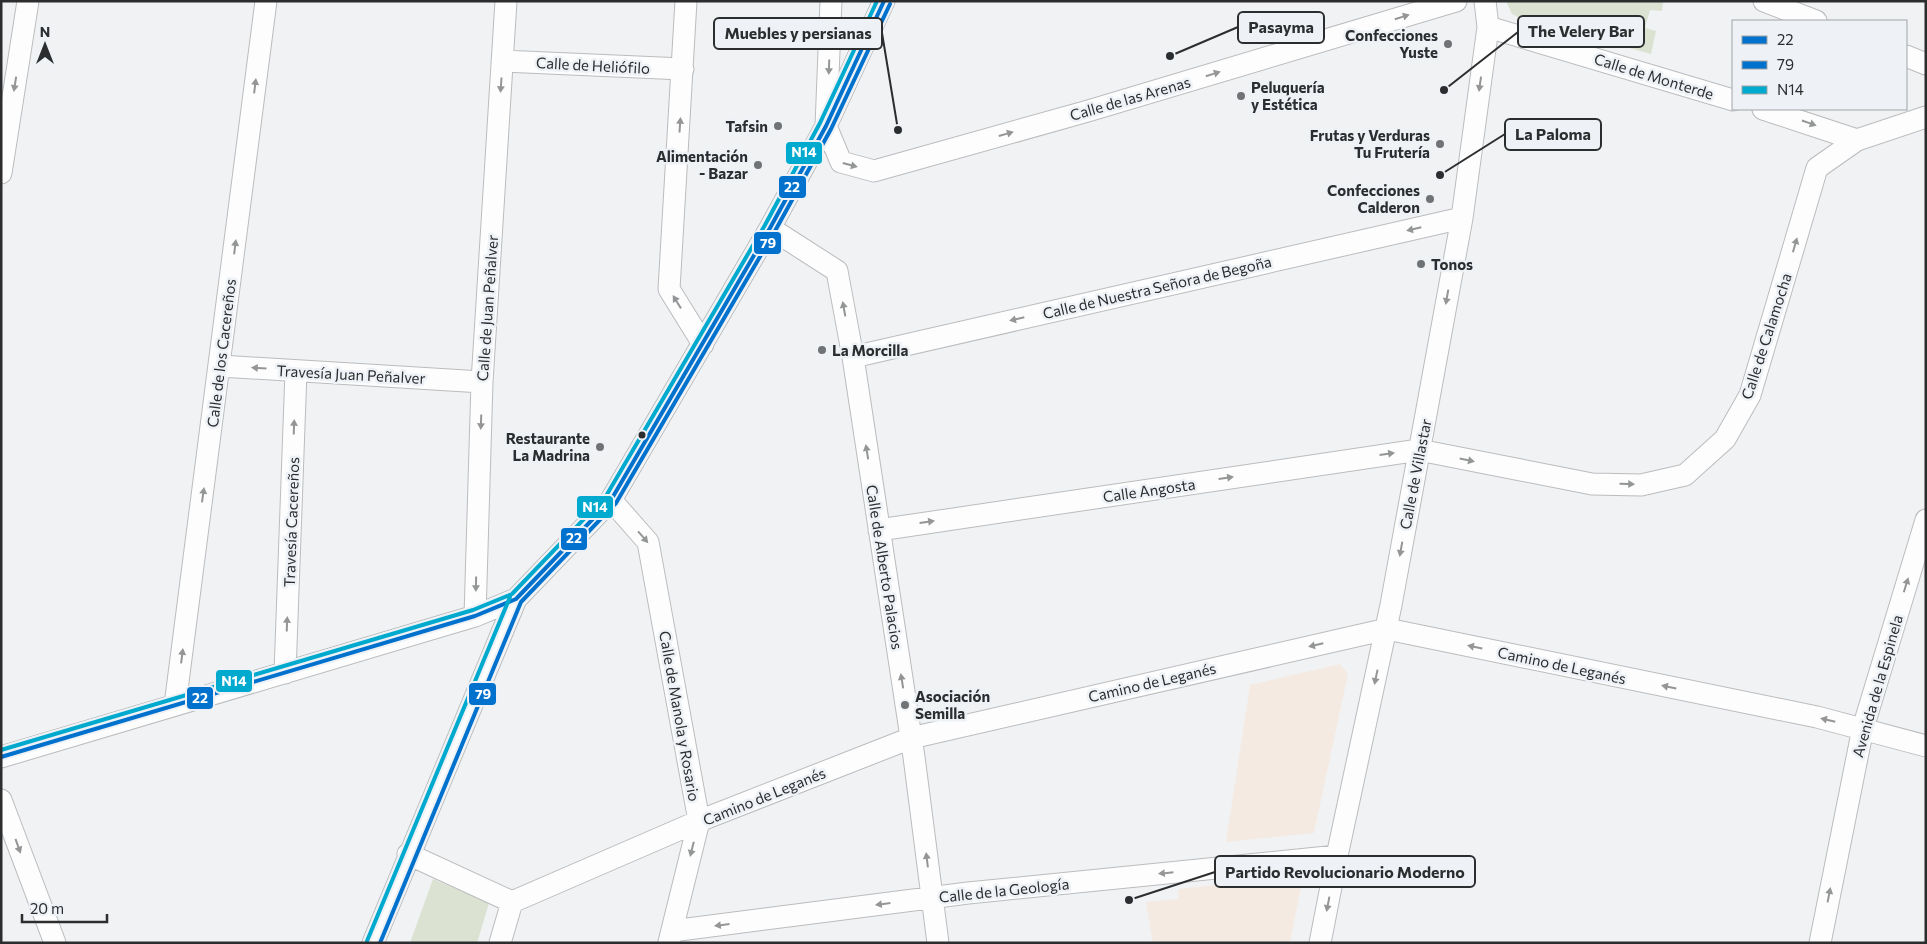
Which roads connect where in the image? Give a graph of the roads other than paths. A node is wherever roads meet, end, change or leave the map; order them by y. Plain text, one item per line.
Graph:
1 (28, 1) edge
2 (266, 1) edge
3 (506, 1) edge
4 (686, 1) edge
5 (831, 1) edge
6 (884, 1) edge
7 (1456, 1) edge
8 (1485, 1) edge
9 (1764, 1) edge
10 (1813, 20) edge
11 (1488, 28) junction
12 (1907, 56) edge
13 (502, 61) junction
14 (1926, 64) edge
15 (683, 69) junction
16 (1732, 100) edge
17 (1766, 110) edge
18 (1926, 117) edge
19 (826, 126) junction
20 (1858, 140) junction
21 (1, 173) edge
22 (1462, 218) junction
23 (770, 228) junction
24 (703, 344) junction
25 (853, 357) junction
26 (220, 366) junction
27 (296, 370) junction
28 (482, 382) junction
29 (1419, 450) junction
30 (611, 500) junction
31 (1926, 520) edge
32 (879, 530) junction
33 (516, 599) junction
34 (475, 616) junction
35 (1387, 629) junction
36 (285, 673) junction
37 (175, 705) junction
38 (1863, 728) junction
39 (911, 738) junction
40 (1926, 746) edge
41 (1, 757) edge
42 (1, 800) edge
43 (699, 822) junction
44 (408, 854) junction
45 (1337, 856) junction
46 (931, 898) junction
47 (512, 902) junction
48 (671, 937) edge
49 (55, 943) edge
50 (373, 943) edge
51 (500, 943) edge
52 (938, 943) edge
53 (1320, 943) edge
54 (1820, 943) edge

1 -> 21 street
26 -> 2 street, Calle de los Cacereños
3 - 13 street, Calle de Juan Peñalver
4 - 15 street
5 -> 19 street
6 - 19 street
19 -> 7 street, Calle de las Arenas
8 - 11 street, Calle de Villastar
9 - 10 street
11 - 16 street, Calle de Monterde
11 -> 22 street, Calle de Villastar
12 - 14 street
13 - 15 street, Calle de Heliófilo
13 -> 28 street, Calle de Juan Peñalver
24 -> 15 street
17 -> 20 street
18 - 20 street
19 - 23 street
29 -> 20 street, Calle de Calamocha
22 -> 25 street, Calle de Nuestra Señora de Begoña
22 -> 29 street, Calle de Villastar
23 - 24 street
25 -> 23 street, Calle de Alberto Palacios
24 - 30 street
32 -> 25 street, Calle de Alberto Palacios
27 -> 26 street, Travesía Juan Peñalver
37 -> 26 street, Calle de los Cacereños
27 - 28 street, Travesía Juan Peñalver
36 -> 27 street, Travesía Cacereños
28 -> 34 street, Calle de Juan Peñalver
32 -> 29 street, Calle Angosta
29 -> 35 street, Calle de Villastar
30 - 33 street
30 -> 43 street, Calle de Manola y Rosario
38 -> 31 street, Avenida de la Espinela
39 -> 32 street, Calle de Alberto Palacios
33 - 34 street
33 - 44 street
34 - 36 street
38 -> 35 street, Camino de Leganés
35 -> 39 street, Camino de Leganés
35 -> 45 street, Calle de Villastar
36 - 37 street
37 - 41 street
38 - 40 street, Camino de Leganés
54 -> 38 street, Avenida de la Espinela
39 - 43 street, Camino de Leganés
46 -> 39 street, Calle de Alberto Palacios
42 -> 49 street
43 - 47 street, Camino de Leganés
43 -> 48 street, Calle de Manola y Rosario
44 - 47 street
44 - 50 street
45 -> 46 street, Calle de la Geología
45 -> 53 street, Calle de Villastar
46 -> 48 street, Calle de la Geología
46 - 52 street, Calle de Alberto Palacios
47 - 51 street

